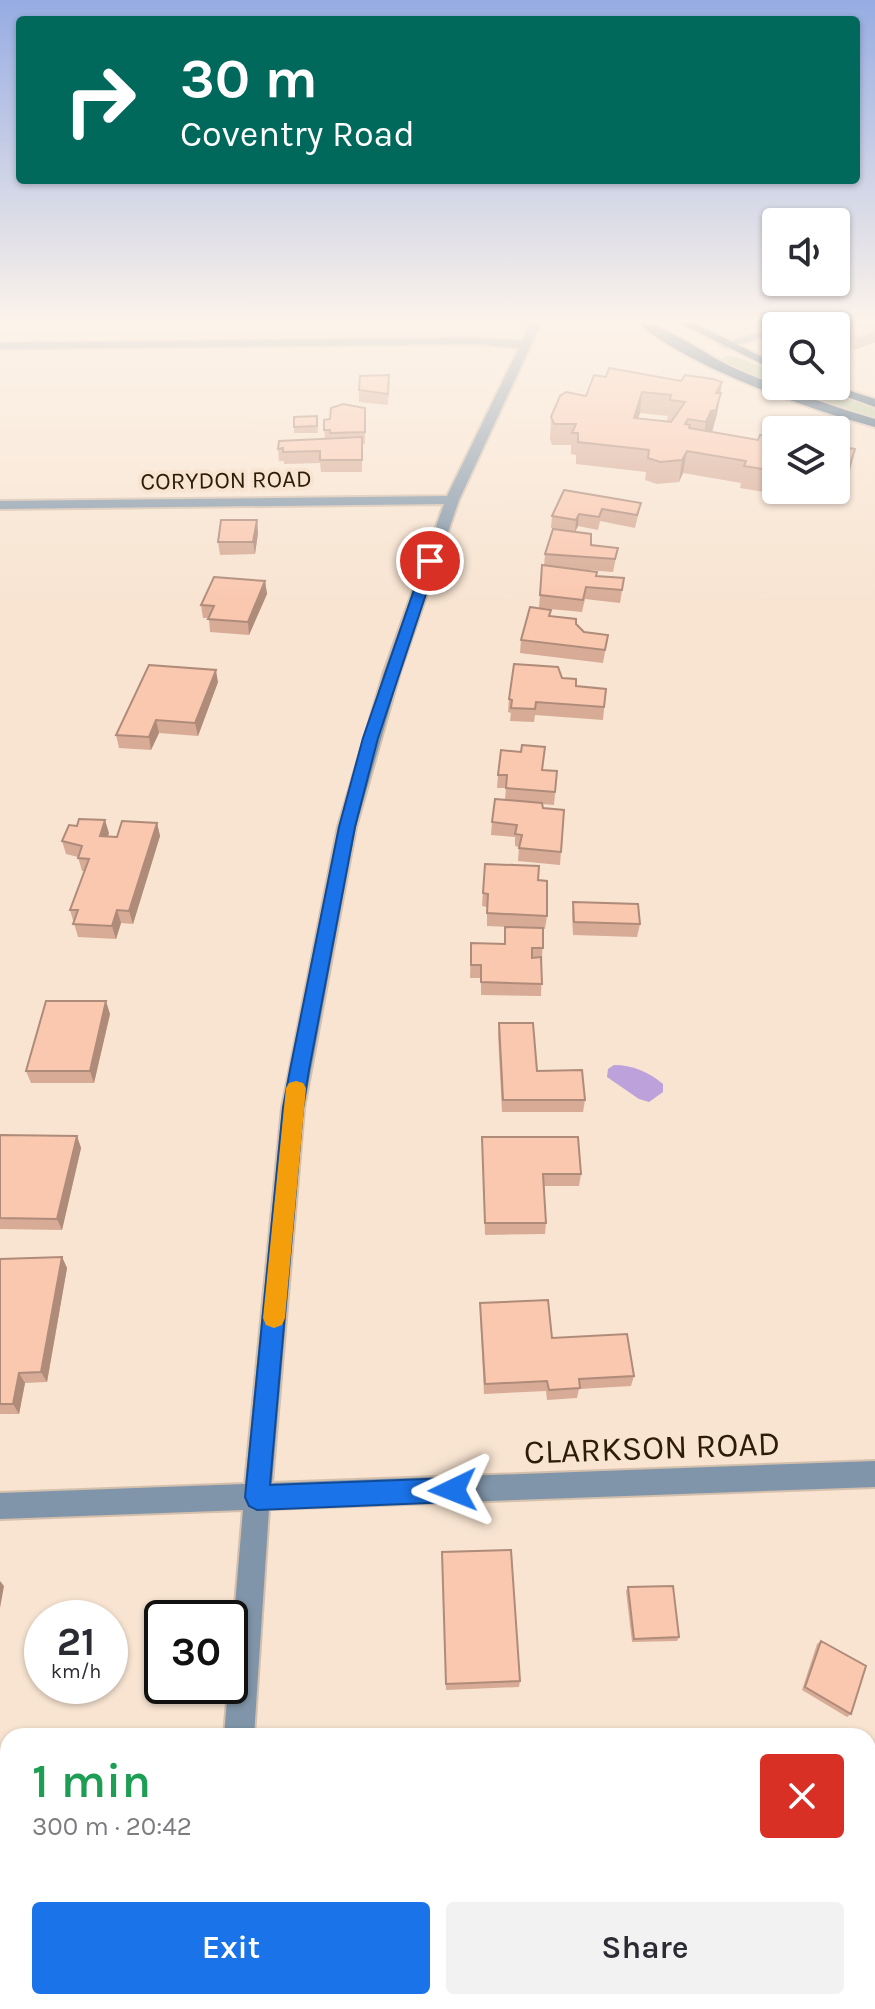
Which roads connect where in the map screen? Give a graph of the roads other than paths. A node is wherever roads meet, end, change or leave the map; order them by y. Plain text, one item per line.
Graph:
1 (493, 417) edge
2 (452, 500) junction
3 (0, 505) edge
4 (875, 1474) edge
5 (257, 1497) junction
6 (0, 1506) edge
7 (240, 1728) edge

1 - 2 street
2 - 3 street, CORYDON ROAD
2 - 5 street
4 - 5 street, CLARKSON ROAD
5 - 6 street, CLARKSON ROAD
5 - 7 street

